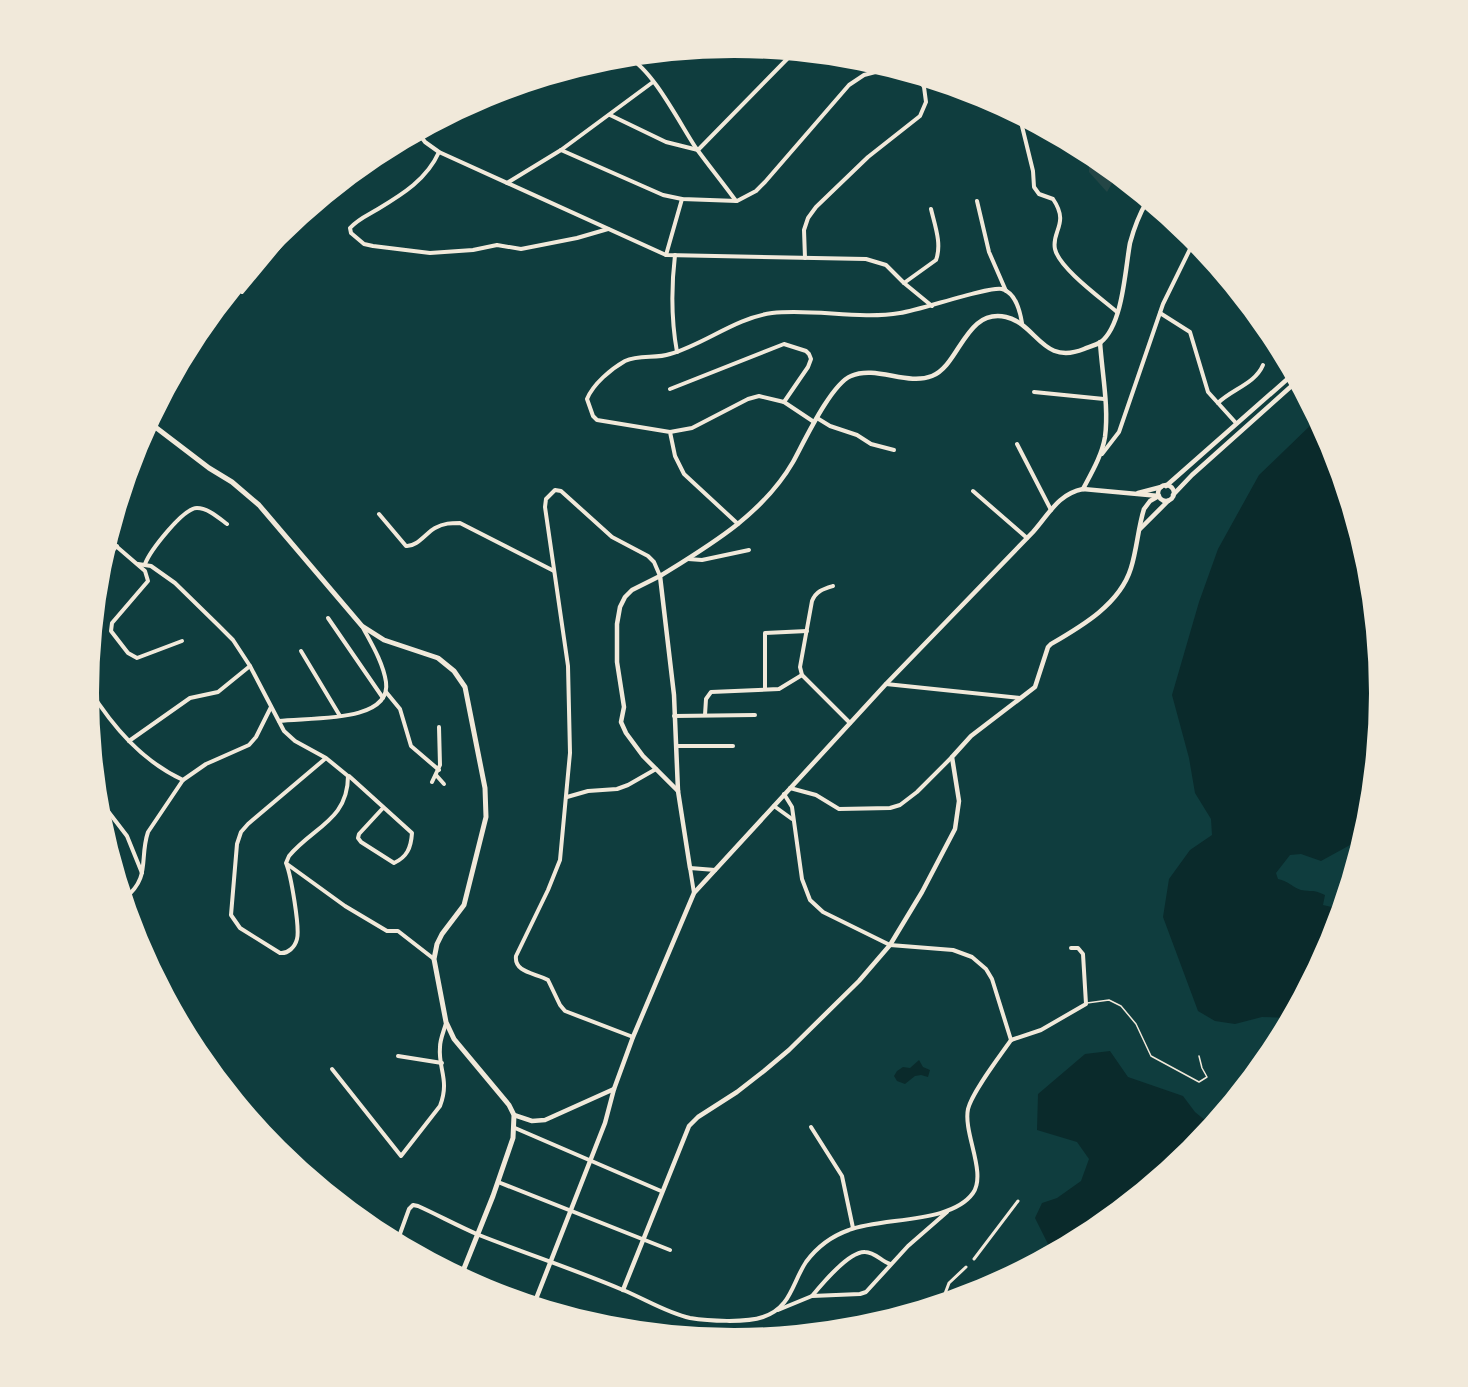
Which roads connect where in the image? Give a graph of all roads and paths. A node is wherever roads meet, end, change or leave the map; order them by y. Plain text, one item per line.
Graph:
1 (785, 61) edge
2 (641, 66) edge
3 (869, 74) edge
4 (653, 82) junction
5 (924, 88) edge
6 (610, 115) junction
7 (1022, 128) edge
8 (424, 140) edge
9 (561, 150) junction
10 (698, 150) junction
11 (439, 152) junction
12 (507, 183) junction
13 (682, 199) junction
14 (737, 201) junction
15 (976, 201) dead end
16 (1143, 208) edge
17 (931, 209) dead end
18 (609, 229) junction
19 (1189, 250) edge
20 (666, 255) junction
21 (675, 255) junction
22 (805, 258) junction
23 (904, 283) junction
24 (1006, 291) junction
25 (933, 306) junction
26 (1117, 312) junction
27 (1160, 313) junction
28 (1022, 323) junction
29 (1100, 342) junction
30 (676, 352) junction
31 (1263, 364) dead end
32 (1286, 380) edge
33 (1290, 387) edge
34 (670, 389) dead end
35 (1034, 392) dead end
36 (1104, 399) junction
37 (784, 402) junction
38 (1218, 403) junction
39 (816, 420) junction
40 (1236, 423) junction
41 (157, 428) edge
42 (670, 432) junction
43 (1017, 444) dead end
44 (894, 450) dead end
45 (1099, 457) junction
46 (1164, 486) junction
47 (1083, 489) junction
48 (973, 491) dead end
49 (1135, 494) junction
50 (1159, 496) junction
51 (1171, 498) junction
52 (1052, 512) junction
53 (379, 514) dead end
54 (227, 524) dead end
55 (738, 525) junction
56 (1138, 531) junction
57 (1027, 538) junction
58 (117, 546) edge
59 (749, 550) dead end
60 (687, 559) junction
61 (138, 564) junction
62 (145, 564) junction
63 (555, 571) junction
64 (660, 576) junction
65 (833, 586) dead end
66 (328, 618) dead end
67 (360, 624) junction
68 (807, 631) junction
69 (182, 640) dead end
70 (301, 651) dead end
71 (250, 666) junction
72 (802, 675) junction
73 (886, 684) junction
74 (765, 689) junction
75 (386, 692) junction
76 (383, 698) junction
77 (1021, 698) junction
78 (99, 705) edge
79 (272, 706) junction
80 (705, 715) junction
81 (755, 715) dead end
82 (675, 716) junction
83 (341, 717) junction
84 (279, 721) junction
85 (850, 723) junction
86 (439, 727) dead end
87 (129, 741) junction
88 (676, 746) junction
89 (734, 746) dead end
90 (952, 757) junction
91 (326, 758) junction
92 (656, 769) junction
93 (439, 770) junction
94 (348, 776) junction
95 (436, 776) junction
96 (183, 780) junction
97 (432, 782) dead end
98 (444, 784) dead end
99 (790, 788) junction
100 (678, 791) junction
101 (784, 794) junction
102 (566, 798) junction
103 (774, 806) junction
104 (383, 808) junction
105 (111, 815) edge
106 (792, 819) junction
107 (286, 863) junction
108 (690, 868) junction
109 (715, 870) junction
110 (142, 873) junction
111 (131, 893) edge
112 (694, 893) junction
113 (890, 945) junction
114 (1071, 948) dead end
115 (434, 959) junction
116 (1086, 1004) junction
117 (446, 1022) junction
118 (633, 1037) junction
119 (1011, 1040) junction
120 (398, 1056) dead end
121 (1199, 1056) dead end
122 (442, 1063) junction
123 (332, 1069) dead end
124 (614, 1089) junction
125 (514, 1116) junction
126 (811, 1127) dead end
127 (514, 1128) junction
128 (590, 1159) junction
129 (498, 1182) junction
130 (662, 1191) junction
131 (1018, 1201) dead end
132 (570, 1211) junction
133 (947, 1211) junction
134 (853, 1228) junction
135 (400, 1233) edge
136 (477, 1234) junction
137 (642, 1239) junction
138 (670, 1250) dead end
139 (974, 1259) dead end
140 (550, 1262) junction
141 (891, 1264) junction
142 (966, 1267) dead end
143 (464, 1268) edge
144 (623, 1290) junction
145 (946, 1292) edge
146 (812, 1296) junction
147 (537, 1297) edge
148 (775, 1311) junction

1 - 10 street
2 - 4 street
3 - 14 street
4 - 6 street
4 - 10 street
5 - 22 street
6 - 9 street
6 - 10 street
7 - 26 street
8 - 11 street
9 - 12 street
9 - 13 street
10 - 14 street
11 - 12 street
11 - 18 street
12 - 18 street
13 - 14 street
13 - 20 street
15 - 24 street
16 - 26 street
17 - 23 street
18 - 20 street
19 - 27 street
20 - 21 street
21 - 22 street
21 - 30 street
22 - 23 street
23 - 25 street
24 - 25 street
24 - 28 street
25 - 30 street
26 - 29 street
27 - 38 street
27 - 45 street
28 - 29 street
28 - 39 street
29 - 36 street
30 - 42 street
31 - 38 street
32 - 40 street
33 - 51 street
34 - 37 street
35 - 36 street
36 - 45 street
37 - 39 street
37 - 42 street
38 - 40 street
39 - 44 street
39 - 55 street
40 - 46 street
41 - 67 main road
42 - 55 street
43 - 52 street
45 - 47 street
46 - 49 street
46 - 50 street
46 - 51 street
47 - 49 street
47 - 52 street
48 - 57 street
49 - 50 street
50 - 51 street
50 - 56 street
51 - 56 street
52 - 57 street
53 - 63 street
54 - 62 street
55 - 60 street
56 - 77 street
57 - 73 street
58 - 61 street
59 - 60 street
60 - 64 street
61 - 62 street
61 - 69 street
62 - 71 street
63 - 64 street
63 - 102 street
64 - 82 street
64 - 92 street
65 - 68 street
66 - 76 street
67 - 75 street
67 - 115 main road
68 - 72 street
68 - 74 street
70 - 83 street
71 - 79 street
71 - 87 street
72 - 74 street
72 - 85 street
73 - 77 street
73 - 85 street
74 - 80 street
75 - 76 street
75 - 93 street
76 - 83 street
77 - 90 street
78 - 87 street
79 - 84 street
79 - 96 street
80 - 81 street
80 - 82 street
82 - 88 street
83 - 84 street
84 - 91 street
85 - 99 street
86 - 93 street
87 - 96 street
88 - 89 street
88 - 100 street
90 - 99 street
90 - 113 street
91 - 94 street
91 - 107 street
92 - 100 street
92 - 102 street
93 - 95 street
94 - 104 street
94 - 107 street
95 - 97 street
95 - 98 street
96 - 110 street
99 - 101 street
100 - 108 street
101 - 103 street
101 - 106 street
102 - 118 street
103 - 106 street
103 - 109 street
104 - 104 street
105 - 110 street
106 - 113 street
107 - 115 street
108 - 109 street
108 - 112 street
109 - 112 street
110 - 111 street
112 - 118 street
113 - 119 street
113 - 130 street
114 - 116 street
115 - 117 main road
116 - 119 street
116 - 121 lane
117 - 122 street
117 - 125 main road
118 - 124 street
119 - 133 street
120 - 122 street
122 - 123 street
124 - 125 street
124 - 128 street
125 - 127 main road
126 - 134 street
127 - 128 street
127 - 129 main road
128 - 130 street
128 - 132 street
129 - 132 street
129 - 136 main road
130 - 137 street
131 - 139 street
132 - 137 street
132 - 140 street
133 - 134 street
133 - 141 street
134 - 148 street
135 - 136 street
136 - 140 street
136 - 143 main road
137 - 138 street
137 - 144 street
140 - 144 street
140 - 147 street
141 - 146 street
141 - 146 street
142 - 145 street
144 - 148 street
146 - 148 street

